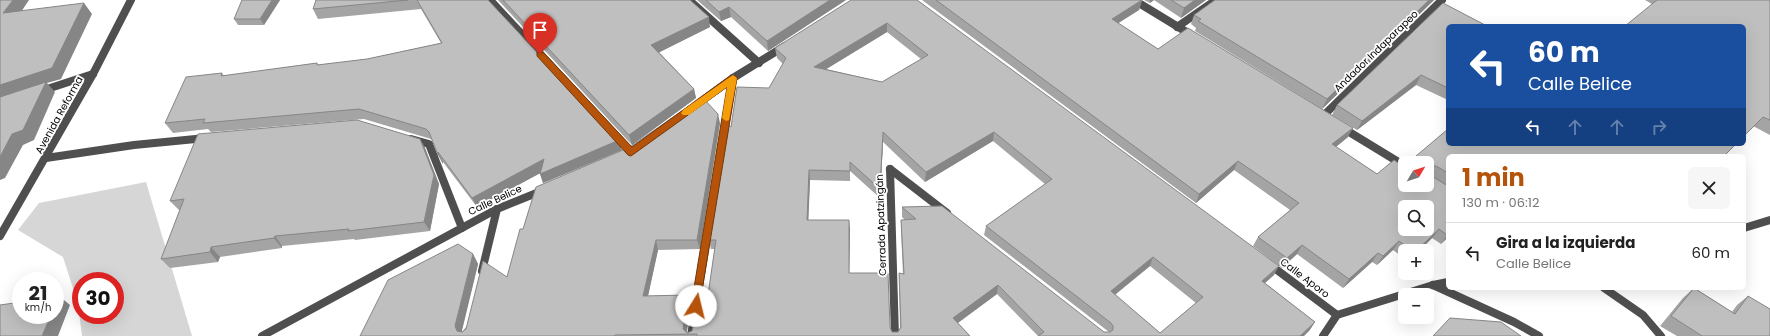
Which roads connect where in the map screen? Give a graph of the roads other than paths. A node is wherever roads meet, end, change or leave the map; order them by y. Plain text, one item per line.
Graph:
1 (130, 0) edge
2 (490, 0) edge
3 (689, 0) edge
4 (1134, 0) edge
5 (1216, 0) edge
6 (1442, 0) edge
7 (1177, 27) junction
8 (1197, 39) edge
9 (791, 42) edge
10 (759, 63) junction
11 (93, 74) junction
12 (733, 78) junction
13 (36, 93) edge
14 (688, 111) edge
15 (400, 135) edge
16 (216, 137) edge
17 (631, 152) edge
18 (46, 158) junction
19 (1398, 162) edge
20 (554, 186) edge
21 (497, 210) junction
22 (952, 216) edge
23 (1770, 220) edge
24 (1746, 227) edge
25 (462, 228) junction
26 (0, 236) edge
27 (1261, 258) edge
28 (481, 276) edge
29 (1446, 282) edge
30 (1433, 285) junction
31 (1608, 290) edge
32 (1338, 315) junction
33 (262, 336) edge
34 (691, 336) edge
35 (895, 336) edge
36 (1323, 336) edge
37 (1539, 336) edge
38 (1660, 336) edge

1 - 11 street, Avenida Reforma
2 - 17 street
3 - 10 street
4 - 7 street
5 - 7 street
6 - 19 street, Andador Indaparapeo
7 - 8 street
9 - 10 street
10 - 12 street
11 - 13 street
11 - 18 street, Avenida Reforma
12 - 14 street
12 - 34 street
15 - 25 street
16 - 18 street
18 - 26 street, Avenida Reforma
20 - 21 street, Calle Belice
21 - 25 street, Calle Belice
21 - 28 street
22 - 35 street, Cerrada Apatzingán
23 - 24 street
25 - 33 street, Calle Belice
27 - 32 street, Calle Aporo
29 - 30 street
30 - 32 street
30 - 37 street
31 - 38 street
32 - 36 street

